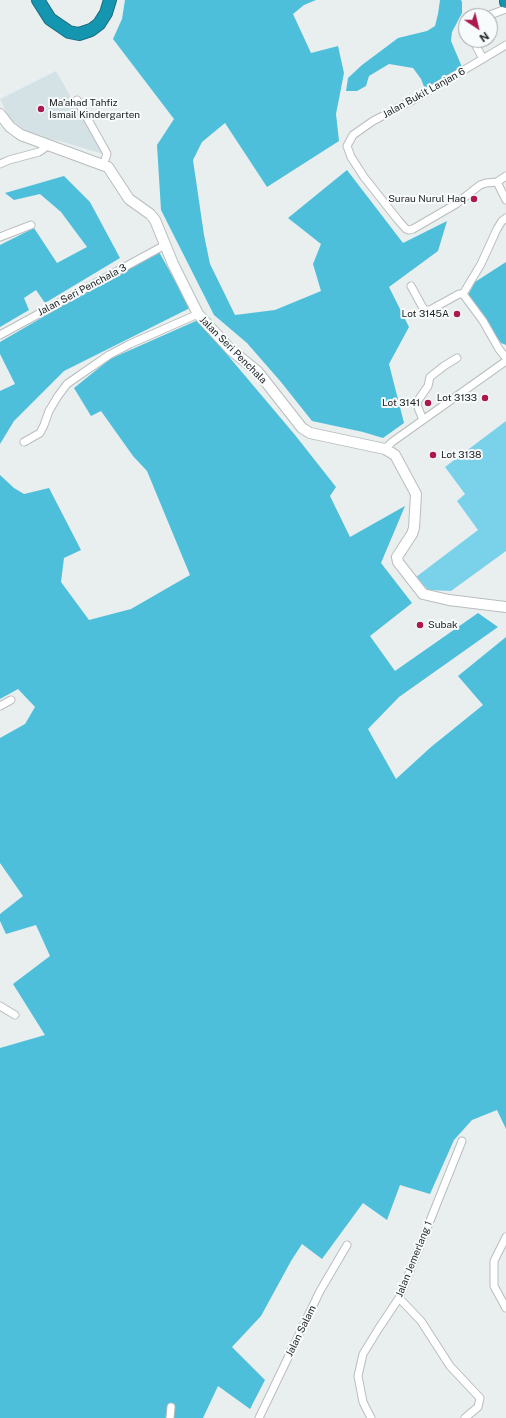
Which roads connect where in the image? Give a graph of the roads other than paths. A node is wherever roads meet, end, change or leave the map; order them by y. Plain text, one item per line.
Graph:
1 (38, 0) edge
2 (110, 0) edge
3 (506, 45) edge
4 (478, 48) edge
5 (484, 59) junction
6 (77, 100) dead end
7 (1, 117) edge
8 (49, 145) junction
9 (0, 164) edge
10 (103, 165) junction
11 (506, 176) edge
12 (498, 182) junction
13 (506, 200) edge
14 (506, 218) edge
15 (31, 225) dead end
16 (0, 237) edge
17 (165, 245) junction
18 (411, 286) dead end
19 (463, 294) junction
20 (198, 314) junction
21 (0, 335) edge
22 (457, 358) dead end
23 (506, 359) edge
24 (423, 420) junction
25 (24, 442) dead end
26 (385, 449) junction
27 (506, 607) edge
28 (11, 700) dead end
29 (0, 706) edge
30 (0, 1006) edge
31 (15, 1016) dead end
32 (462, 1141) dead end
33 (506, 1237) edge
34 (347, 1245) dead end
35 (399, 1298) junction
36 (506, 1308) edge
37 (171, 1406) dead end
38 (170, 1418) edge
39 (259, 1418) edge
40 (371, 1418) edge
41 (465, 1418) edge

1 - 2 highway
3 - 5 street, Jalan Bukit Lanjan 6
4 - 5 street
5 - 12 street, Jalan Bukit Lanjan 6
6 - 10 street
7 - 8 street, Jalan Seri Penchala
8 - 9 street
8 - 10 street, Jalan Seri Penchala
10 - 17 street, Jalan Seri Penchala
11 - 12 street
12 - 13 street
14 - 19 street
15 - 16 street
17 - 20 street, Jalan Seri Penchala
17 - 21 street, Jalan Seri Penchala 3
18 - 19 street
19 - 23 street
20 - 25 street
20 - 26 street, Jalan Seri Penchala
22 - 24 street
23 - 24 street
24 - 26 street
26 - 27 street
28 - 29 street
30 - 31 street
32 - 35 street, Jalan Jemerlang 1
33 - 36 street
34 - 39 street, Jalan Salam
35 - 40 street, Jalan Jemerlang 1
35 - 41 street
37 - 38 street

